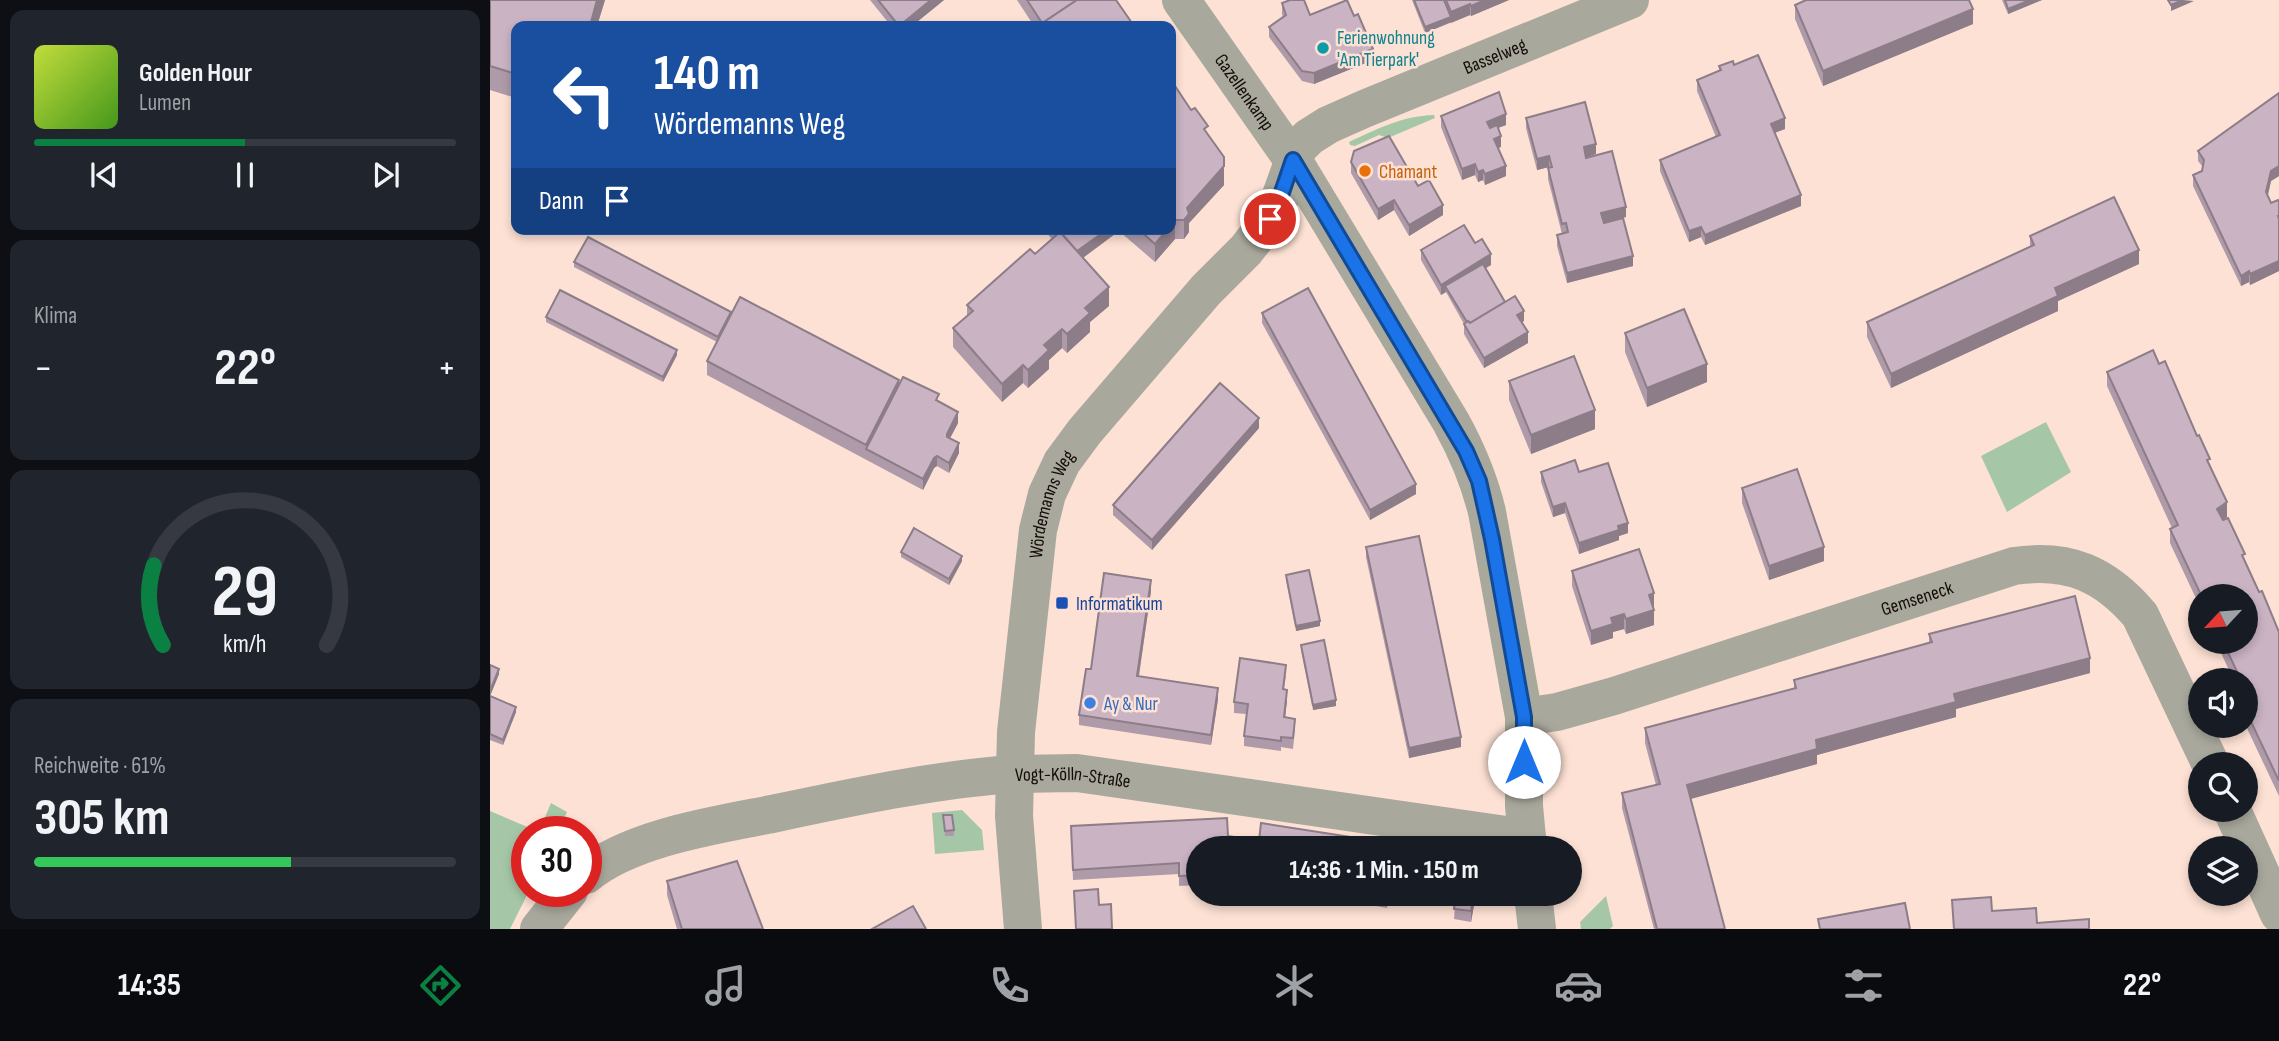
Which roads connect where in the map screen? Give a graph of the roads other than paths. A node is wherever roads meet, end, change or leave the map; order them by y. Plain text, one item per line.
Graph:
1 (1181, 0) edge
2 (1630, 0) edge
3 (1293, 160) junction
4 (1524, 717) junction
5 (2205, 752) edge
6 (1013, 774) junction
7 (2237, 822) edge
8 (1483, 836) edge
9 (1527, 836) edge
10 (602, 865) edge
11 (1534, 906) edge
12 (556, 907) edge
13 (2279, 914) edge
14 (539, 929) edge
15 (1023, 929) edge
16 (1537, 929) edge

1 - 3 street, Gazellenkamp
2 - 3 street, Basselweg
3 - 4 street, Gazellenkamp
3 - 6 street, Wördemanns Weg
4 - 5 street, Gemseneck
4 - 9 street, Gazellenkamp
6 - 8 street, Vogt-Kölln-Straße
6 - 10 street, Vogt-Kölln-Straße
6 - 15 street, Wördemanns Weg
7 - 13 street
11 - 16 street
12 - 14 street

